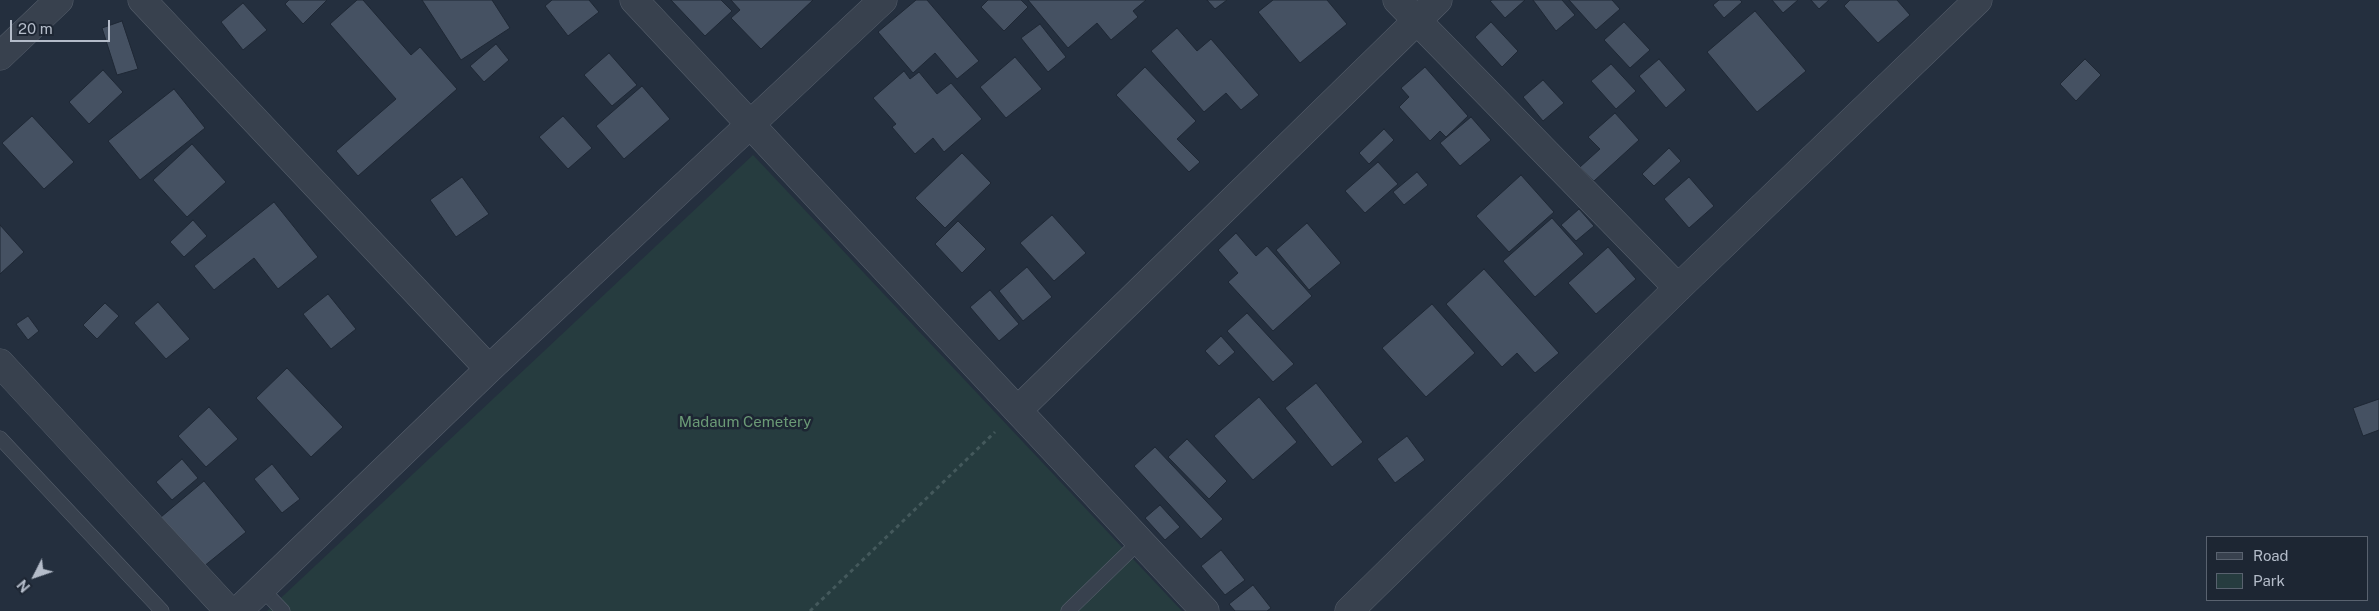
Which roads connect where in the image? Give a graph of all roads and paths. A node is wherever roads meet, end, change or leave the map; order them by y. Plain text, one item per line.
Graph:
1 (59, 0) edge
2 (142, 0) edge
3 (634, 0) edge
4 (884, 0) edge
5 (1397, 0) edge
6 (1438, 0) edge
7 (1978, 0) edge
8 (1417, 21) junction
9 (0, 56) edge
10 (751, 124) junction
11 (1678, 288) junction
12 (0, 363) edge
13 (489, 369) junction
14 (1019, 409) junction
15 (0, 438) edge
16 (1140, 540) junction
17 (262, 589) junction
18 (162, 611) edge
19 (229, 611) edge
20 (238, 611) edge
21 (283, 611) edge
22 (810, 611) edge
23 (1068, 611) edge
24 (1205, 611) edge
25 (1349, 611) edge

1 - 9 street
2 - 13 street
3 - 10 street
4 - 10 street
5 - 8 street
6 - 8 street
7 - 11 street
8 - 11 street
8 - 14 street
10 - 13 street
10 - 14 street
11 - 25 street
12 - 19 street
13 - 17 street
14 - 16 street
14 - 22 path
15 - 18 lane
16 - 23 lane
16 - 24 street
17 - 20 street
17 - 21 lane

